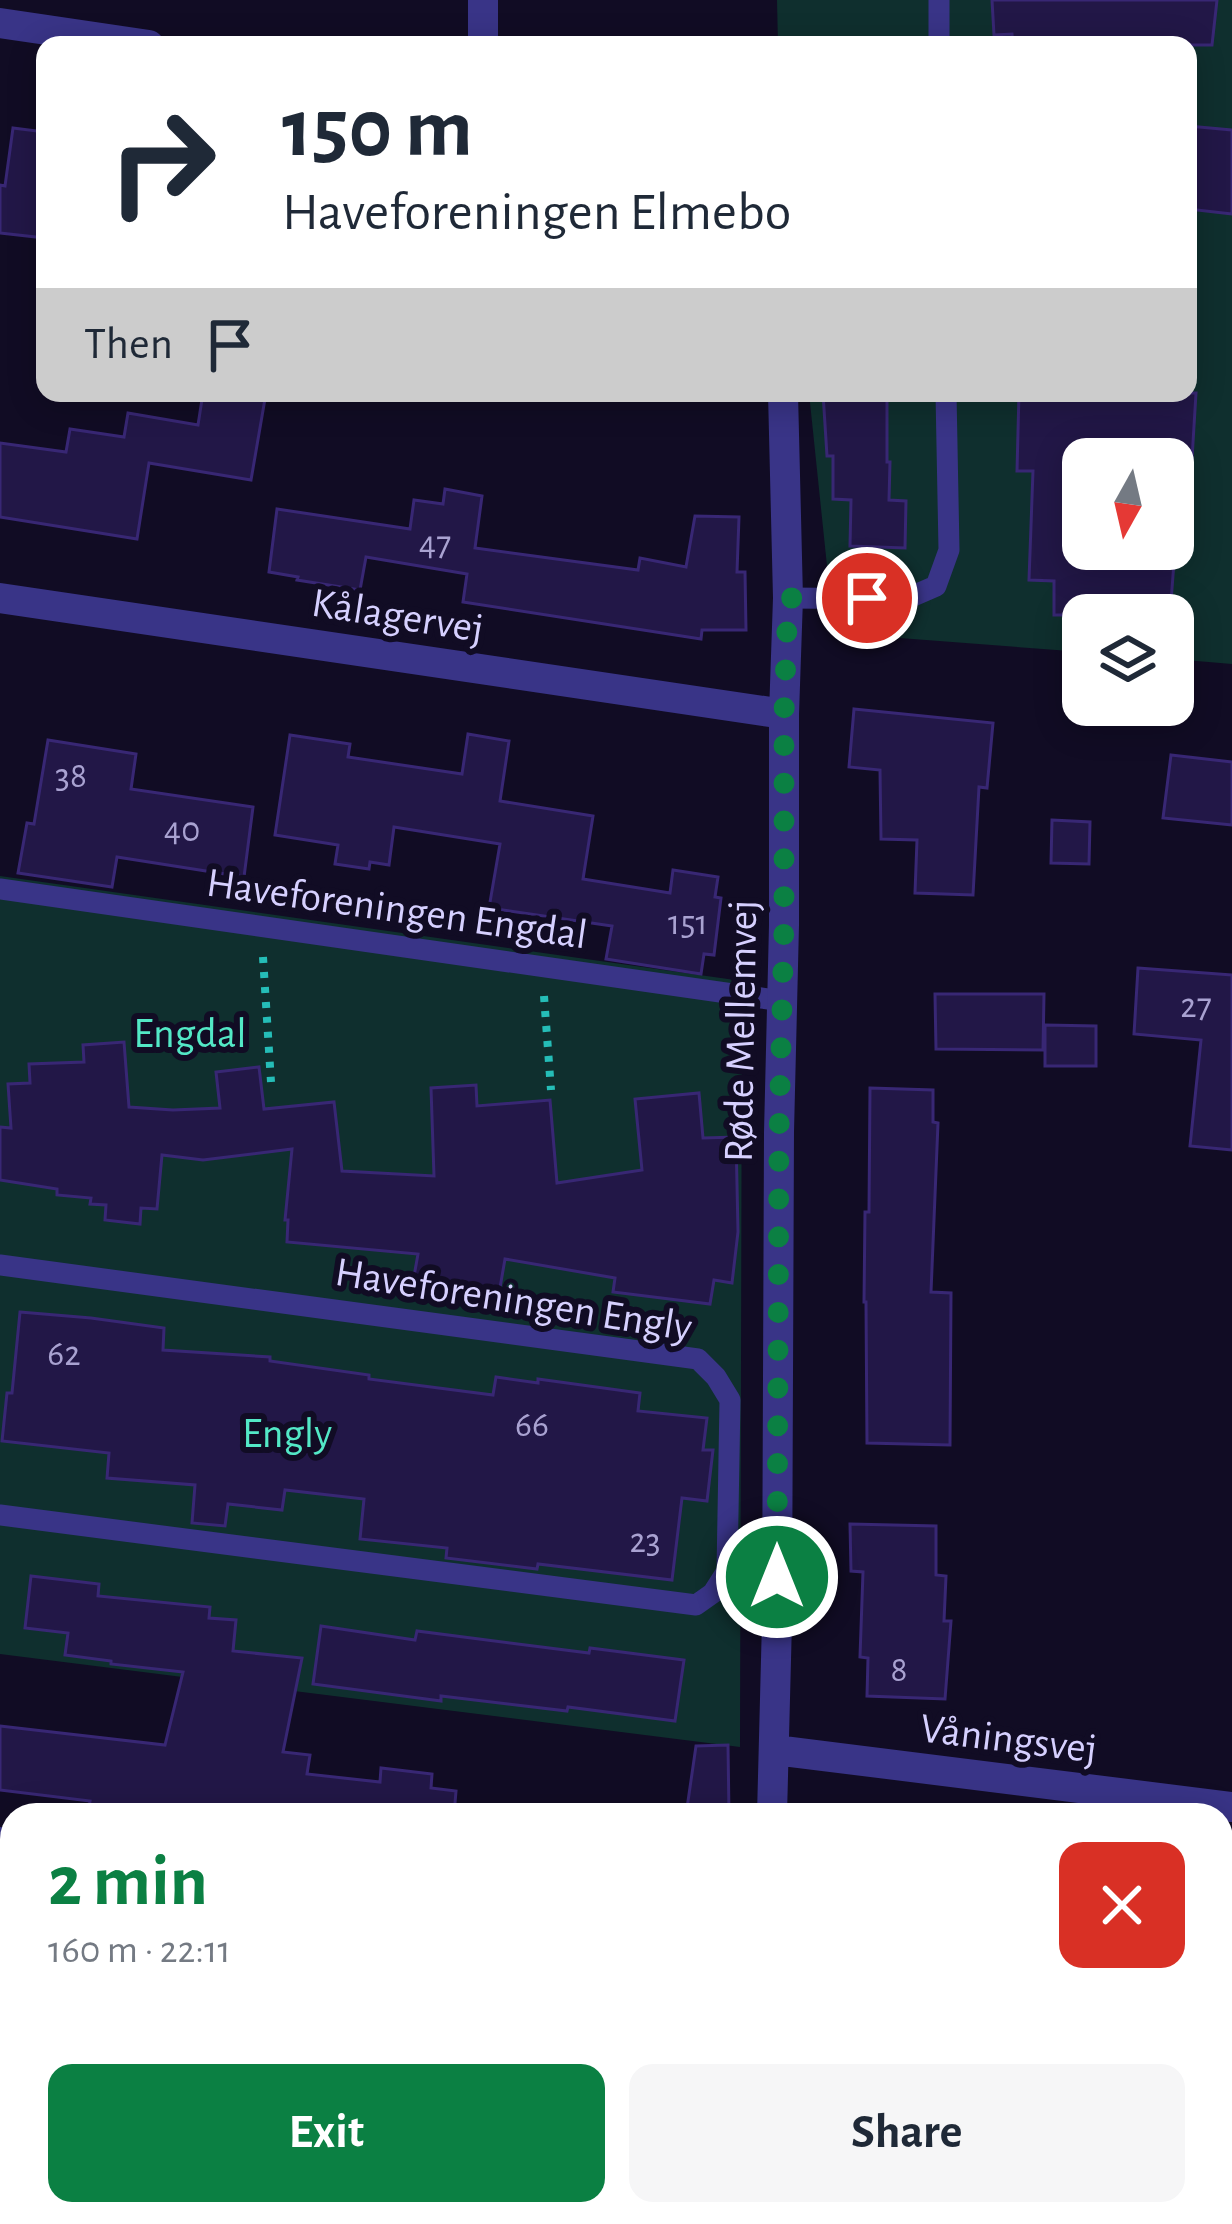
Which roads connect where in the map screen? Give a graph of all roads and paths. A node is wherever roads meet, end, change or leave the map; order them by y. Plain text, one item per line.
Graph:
1 (483, 0) edge
2 (938, 0) edge
3 (0, 23) edge
4 (87, 36) edge
5 (483, 36) edge
6 (939, 36) edge
7 (783, 402) edge
8 (946, 402) edge
9 (0, 598) edge
10 (788, 598) junction
11 (784, 714) junction
12 (0, 890) edge
13 (261, 926) junction
14 (542, 967) junction
15 (782, 1001) junction
16 (272, 1082) dead end
17 (551, 1090) dead end
18 (0, 1265) edge
19 (0, 1515) edge
20 (775, 1750) junction
21 (773, 1803) edge
22 (1193, 1803) edge

1 - 5 street
2 - 6 lane
3 - 4 street
7 - 10 street, Røde Mellemvej
8 - 10 lane
9 - 11 street, Kålagervej
10 - 11 street, Røde Mellemvej
11 - 15 street, Røde Mellemvej
12 - 13 lane, Haveforeningen Engdal
13 - 14 lane, Haveforeningen Engdal
13 - 16 path
14 - 15 lane, Haveforeningen Engdal
14 - 17 path
15 - 20 street, Røde Mellemvej
18 - 19 lane, Haveforeningen Engly
20 - 21 street, Røde Mellemvej
20 - 22 street, Våningsvej

